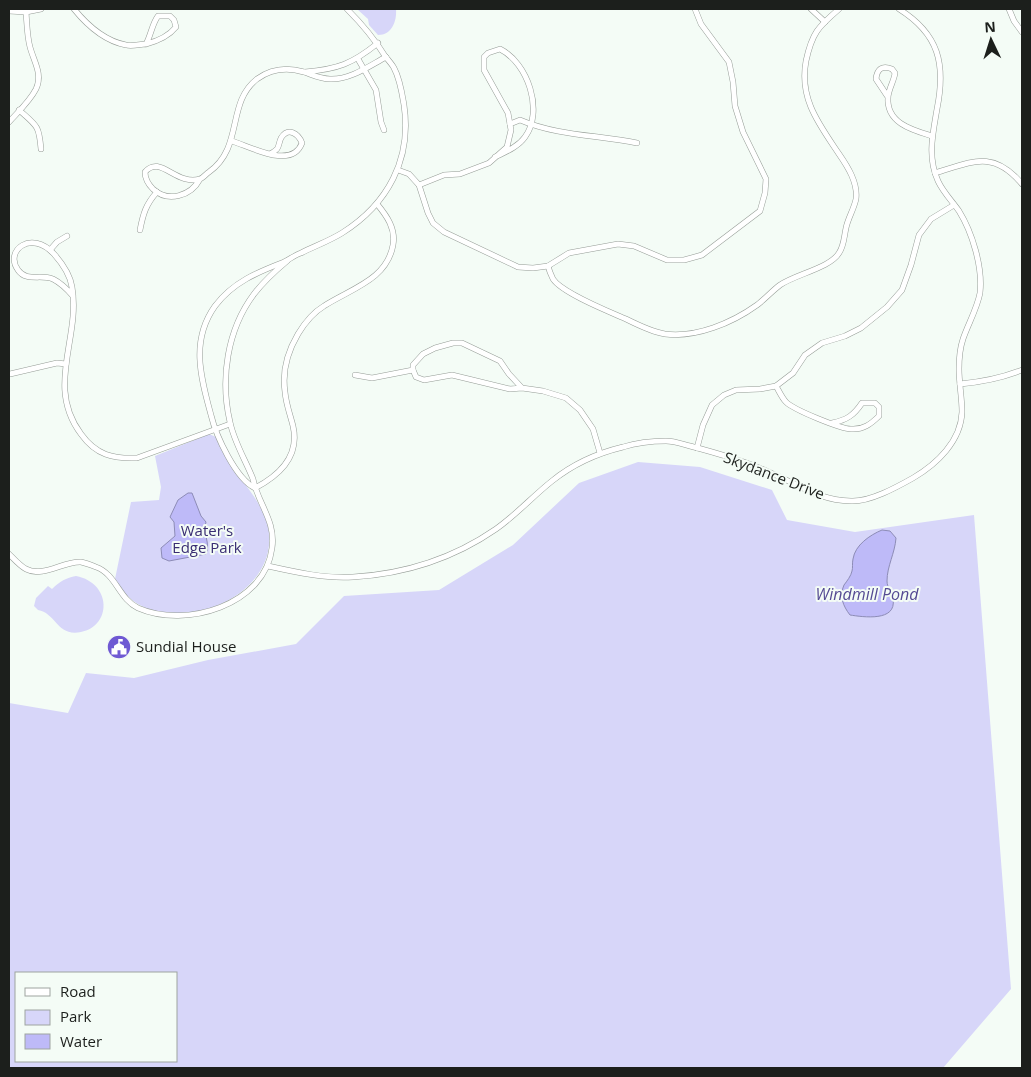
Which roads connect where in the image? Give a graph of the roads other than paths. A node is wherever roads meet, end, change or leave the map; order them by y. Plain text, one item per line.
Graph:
1 (41, 9) edge
2 (74, 9) edge
3 (347, 9) edge
4 (695, 9) edge
5 (811, 9) edge
6 (839, 9) edge
7 (899, 9) edge
8 (1009, 9) edge
9 (9, 11) edge
10 (26, 12) junction
11 (825, 22) junction
12 (1022, 32) edge
13 (378, 43) junction
14 (146, 44) junction
15 (386, 57) junction
16 (358, 59) junction
17 (364, 69) junction
18 (305, 72) junction
19 (888, 97) junction
20 (20, 110) junction
21 (9, 122) edge
22 (510, 124) junction
23 (530, 125) junction
24 (384, 130) dead end
25 (932, 136) junction
26 (232, 141) junction
27 (637, 143) dead end
28 (41, 149) dead end
29 (270, 154) junction
30 (496, 157) junction
31 (398, 170) junction
32 (935, 173) junction
33 (200, 178) junction
34 (1022, 184) edge
35 (419, 185) junction
36 (157, 192) junction
37 (378, 204) junction
38 (954, 205) junction
39 (140, 230) dead end
40 (67, 236) dead end
41 (50, 250) junction
42 (287, 261) junction
43 (548, 266) junction
44 (73, 296) junction
45 (66, 364) junction
46 (413, 370) junction
47 (1022, 370) edge
48 (10, 374) dead end
49 (354, 375) dead end
50 (960, 384) junction
51 (776, 386) junction
52 (522, 388) junction
53 (832, 423) junction
54 (230, 424) junction
55 (214, 429) junction
56 (697, 448) junction
57 (600, 454) junction
58 (255, 488) junction
59 (9, 554) edge
60 (268, 566) junction

1 - 10 street
2 - 14 street
3 - 13 street
4 - 43 street
5 - 11 street
6 - 11 street
7 - 25 street, Skydance Drive
8 - 12 street
9 - 10 street
10 - 20 street
11 - 43 street
13 - 15 street
13 - 16 street
14 - 14 street
15 - 17 street
15 - 31 street
16 - 17 street
16 - 18 street
17 - 18 street
17 - 24 street
18 - 26 street
19 - 19 street
19 - 25 street
20 - 21 street
20 - 28 street
22 - 23 street
22 - 23 street
22 - 30 street
23 - 27 street
23 - 30 street
25 - 32 street, Skydance Drive
26 - 29 street
26 - 33 street
29 - 29 street
30 - 35 street
31 - 35 street
31 - 37 street
32 - 34 street
32 - 38 street, Skydance Drive
33 - 36 street
33 - 36 street
35 - 43 street
36 - 39 street
37 - 42 street
37 - 58 street
38 - 50 street, Skydance Drive
38 - 51 street
40 - 41 street
41 - 44 street
41 - 44 street
42 - 54 street
42 - 55 street
44 - 45 street
45 - 48 street
45 - 55 street
46 - 49 street
46 - 52 street
46 - 52 street
47 - 50 street
50 - 56 street, Skydance Drive
51 - 53 street
51 - 56 street
52 - 57 street
53 - 53 street
54 - 55 street
54 - 58 street
55 - 58 street
56 - 57 street, Skydance Drive
57 - 60 street, Skydance Drive
58 - 60 street
59 - 60 street

